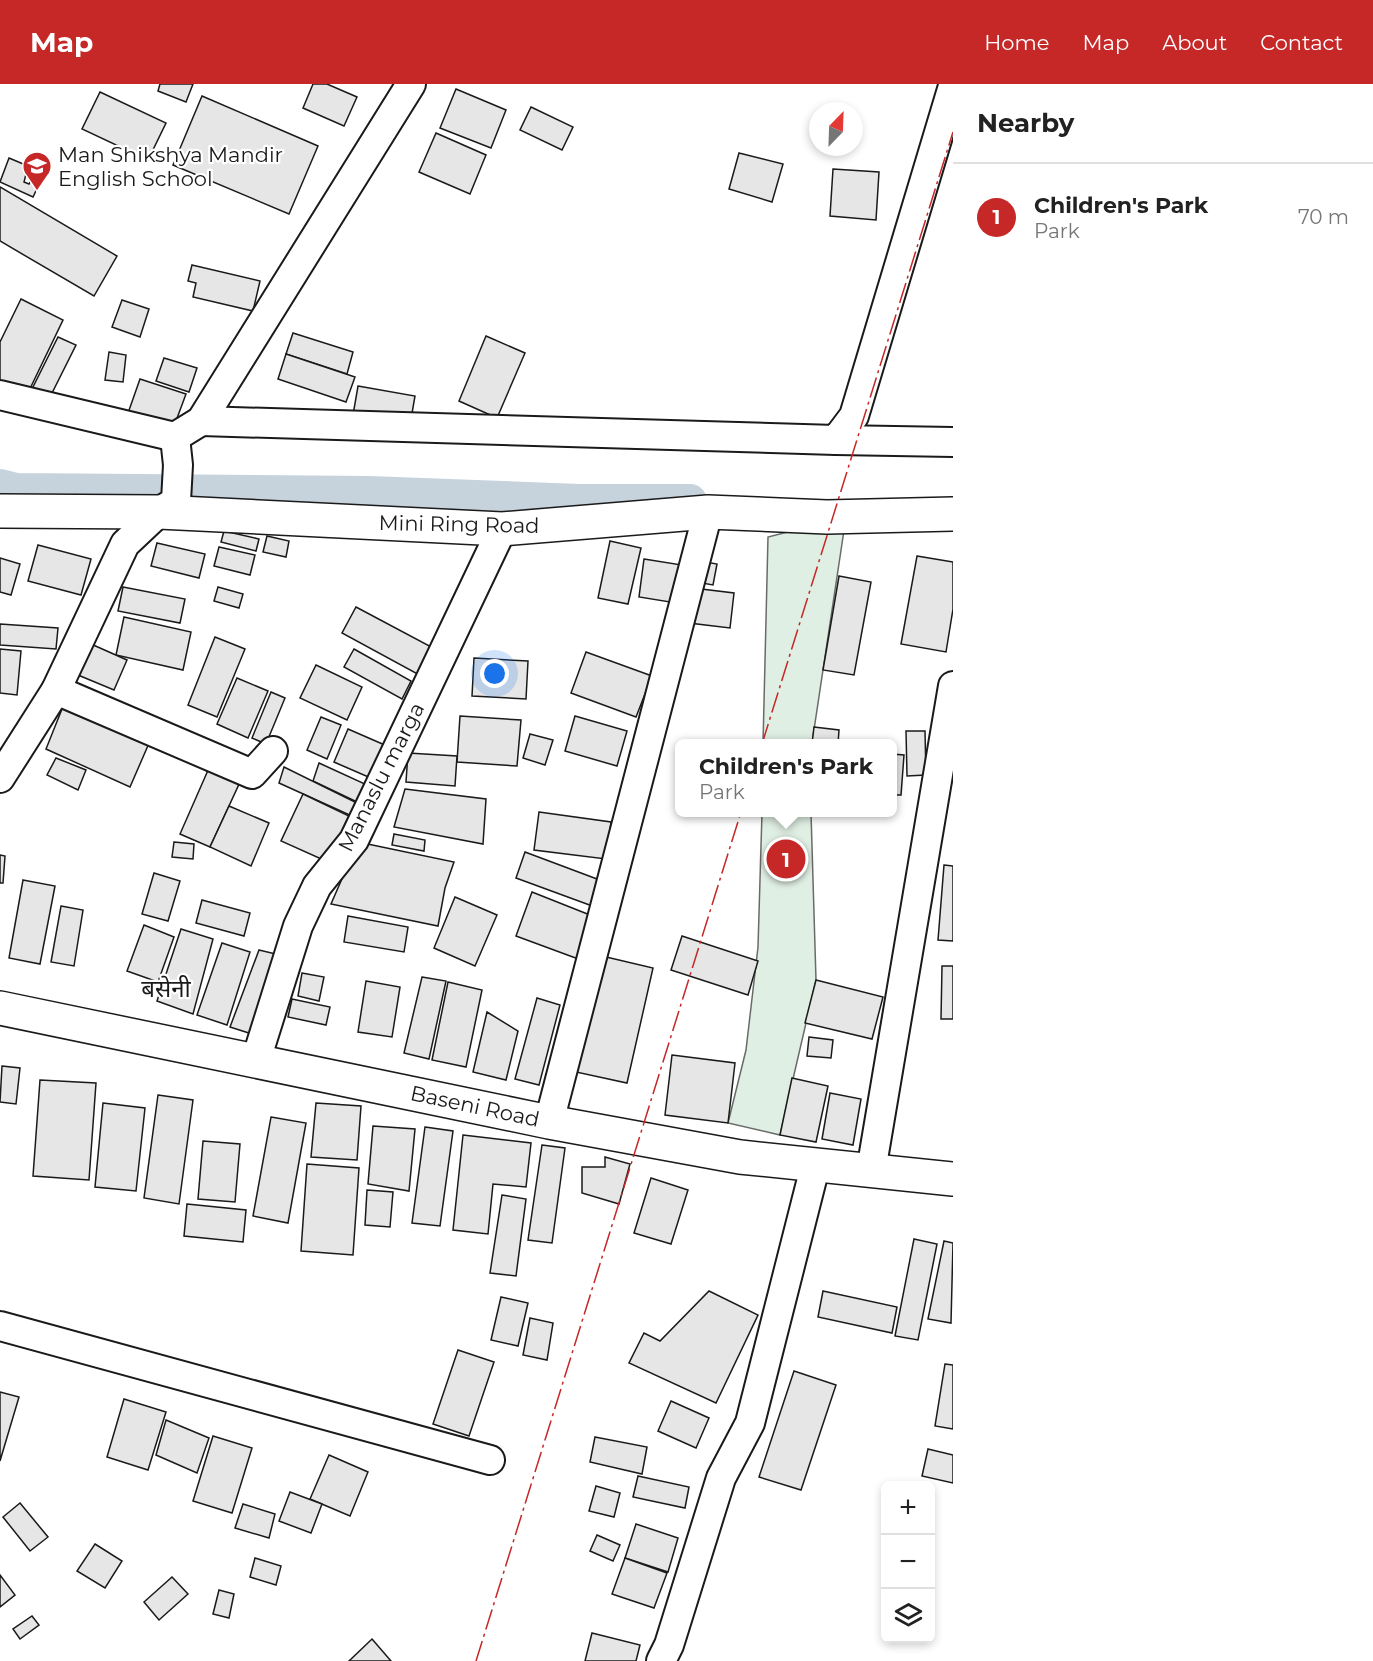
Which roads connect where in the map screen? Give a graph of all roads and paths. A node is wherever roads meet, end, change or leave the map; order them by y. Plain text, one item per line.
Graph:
1 (411, 84) edge
2 (953, 86) edge
3 (0, 395) edge
4 (201, 421) junction
5 (836, 440) junction
6 (953, 442) edge
7 (177, 451) junction
8 (167, 506) junction
9 (0, 511) edge
10 (708, 512) junction
11 (953, 514) edge
12 (502, 529) junction
13 (953, 686) edge
14 (56, 690) junction
15 (273, 751) dead end
16 (0, 777) edge
17 (0, 1008) edge
18 (256, 1060) junction
19 (549, 1122) junction
20 (815, 1167) junction
21 (871, 1171) junction
22 (953, 1179) edge
23 (0, 1326) edge
24 (490, 1460) dead end
25 (661, 1661) edge

1 - 4 street
2 - 5 street
3 - 7 street
4 - 5 street
4 - 7 street
5 - 6 street
7 - 8 street
8 - 9 street, Mini Ring Road
8 - 12 street, Mini Ring Road
8 - 14 street
10 - 11 street, Mini Ring Road
10 - 12 street, Mini Ring Road
10 - 19 street
12 - 18 street, Manaslu marga
13 - 21 street
14 - 15 street
14 - 16 street
17 - 18 street, Baseni Road
18 - 19 street, Baseni Road
19 - 20 street, Baseni Road
20 - 21 street, Baseni Road
20 - 25 street
21 - 22 street, Baseni Road
23 - 24 street

